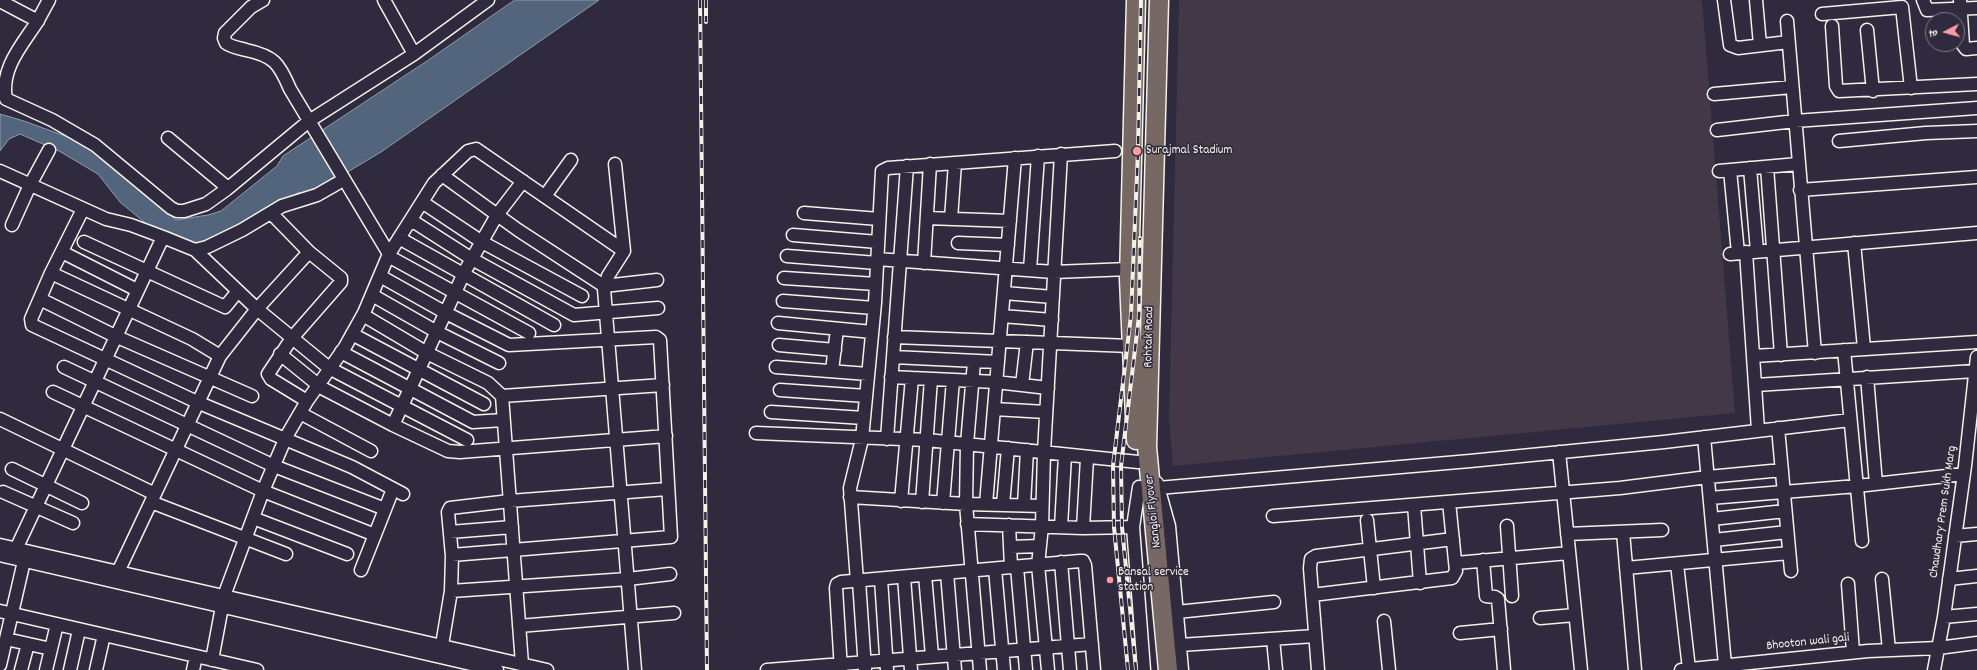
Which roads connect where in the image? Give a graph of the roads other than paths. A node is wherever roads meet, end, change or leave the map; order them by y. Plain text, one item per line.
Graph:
1 (49, 0) edge
2 (263, 0) edge
3 (384, 0) edge
4 (488, 0) edge
5 (1136, 0) edge
6 (1159, 0) edge
7 (1724, 0) edge
8 (1756, 0) edge
9 (1923, 0) edge
10 (0, 1) edge
11 (1960, 4) edge
12 (1977, 8) edge
13 (1822, 14) dead end
14 (38, 21) junction
15 (1786, 21) dead end
16 (1832, 26) dead end
17 (1867, 30) dead end
18 (1788, 42) junction
19 (1760, 46) junction
20 (1977, 48) edge
21 (414, 54) junction
22 (1977, 84) edge
23 (1792, 87) junction
24 (1911, 88) junction
25 (1873, 91) junction
26 (1714, 94) dead end
27 (1977, 108) edge
28 (1795, 121) junction
29 (310, 122) junction
30 (1717, 130) dead end
31 (1977, 131) edge
32 (168, 138) dead end
33 (1839, 141) dead end
34 (49, 150) dead end
35 (1115, 151) dead end
36 (1061, 154) junction
37 (1038, 156) junction
38 (1015, 158) junction
39 (571, 160) dead end
40 (955, 163) junction
41 (615, 164) dead end
42 (930, 164) junction
43 (1798, 164) junction
44 (907, 166) junction
45 (1767, 167) junction
46 (1750, 168) junction
47 (0, 171) edge
48 (442, 175) junction
49 (1977, 177) edge
50 (523, 181) junction
51 (342, 183) junction
52 (30, 185) junction
53 (228, 188) junction
54 (1800, 190) junction
55 (545, 196) junction
56 (422, 202) junction
57 (83, 209) junction
58 (271, 213) junction
59 (804, 213) dead end
60 (497, 215) junction
61 (927, 218) junction
62 (879, 219) junction
63 (951, 219) junction
64 (411, 220) junction
65 (1010, 221) junction
66 (12, 225) dead end
67 (1977, 233) edge
68 (793, 235) dead end
69 (163, 237) junction
70 (399, 238) junction
71 (84, 242) dead end
72 (482, 242) junction
73 (878, 242) junction
74 (958, 243) dead end
75 (1854, 243) junction
76 (1008, 245) junction
77 (1805, 247) junction
78 (195, 250) junction
79 (1774, 250) junction
80 (624, 251) junction
81 (62, 252) junction
82 (309, 252) junction
83 (1743, 252) junction
84 (389, 255) junction
85 (787, 256) dead end
86 (472, 259) junction
87 (877, 261) junction
88 (900, 262) junction
89 (924, 263) junction
90 (1007, 269) junction
91 (1129, 269) junction
92 (1030, 270) junction
93 (146, 271) junction
94 (1054, 272) junction
95 (51, 273) junction
96 (463, 275) junction
97 (380, 276) junction
98 (784, 278) dead end
99 (657, 280) dead end
100 (876, 284) junction
101 (604, 286) junction
102 (137, 290) junction
103 (238, 291) junction
104 (1004, 293) junction
105 (455, 294) junction
106 (372, 295) junction
107 (582, 296) dead end
108 (1053, 297) junction
109 (40, 299) junction
110 (783, 301) dead end
111 (658, 308) dead end
112 (874, 308) junction
113 (257, 309) junction
114 (127, 310) junction
115 (606, 312) junction
116 (446, 313) junction
117 (363, 315) junction
118 (1002, 316) junction
119 (1052, 320) junction
120 (778, 323) dead end
121 (554, 324) dead end
122 (837, 329) junction
123 (437, 332) junction
124 (872, 332) junction
125 (529, 333) dead end
126 (352, 334) junction
127 (115, 336) junction
128 (894, 337) junction
129 (292, 338) junction
130 (608, 339) junction
131 (1000, 340) junction
132 (1027, 342) junction
133 (1977, 342) edge
134 (1050, 343) junction
135 (779, 345) dead end
136 (1131, 346) junction
137 (1864, 348) junction
138 (835, 350) junction
139 (1844, 350) junction
140 (341, 352) junction
141 (427, 353) junction
142 (1815, 353) junction
143 (280, 354) junction
144 (1781, 355) junction
145 (220, 356) junction
146 (1754, 356) junction
147 (893, 357) junction
148 (1977, 357) edge
149 (104, 359) junction
150 (974, 362) junction
151 (998, 362) junction
152 (499, 363) dead end
153 (64, 367) dead end
154 (776, 367) dead end
155 (328, 368) junction
156 (418, 371) junction
157 (832, 371) junction
158 (1975, 371) junction
159 (868, 374) junction
160 (209, 377) junction
161 (891, 377) junction
162 (1867, 377) junction
163 (912, 378) junction
164 (1846, 378) junction
165 (931, 379) junction
166 (953, 380) junction
167 (94, 382) junction
168 (973, 382) junction
169 (996, 382) junction
170 (317, 385) junction
171 (663, 385) junction
172 (1022, 385) junction
173 (1756, 385) junction
174 (410, 388) junction
175 (1048, 388) junction
176 (613, 389) junction
177 (780, 390) dead end
178 (53, 392) dead end
179 (252, 396) dead end
180 (502, 396) junction
181 (866, 396) junction
182 (306, 401) junction
183 (197, 402) junction
184 (484, 404) dead end
185 (83, 405) junction
186 (401, 408) junction
187 (994, 409) junction
188 (300, 412) junction
189 (771, 412) dead end
190 (1046, 412) junction
191 (864, 418) junction
192 (0, 419) edge
193 (503, 420) junction
194 (1850, 420) junction
195 (187, 425) junction
196 (393, 425) junction
197 (1778, 428) junction
198 (1758, 430) junction
199 (756, 433) dead end
200 (666, 436) junction
201 (1704, 437) junction
202 (862, 439) junction
203 (887, 439) junction
204 (285, 440) junction
205 (467, 440) dead end
206 (617, 440) junction
207 (908, 440) junction
208 (927, 440) junction
209 (947, 442) junction
210 (967, 444) junction
211 (1972, 445) edge
212 (990, 446) junction
213 (1147, 447) junction
214 (62, 448) junction
215 (1008, 448) junction
216 (505, 449) junction
217 (175, 450) junction
218 (1027, 450) junction
219 (371, 451) dead end
220 (1044, 452) junction
221 (1559, 452) junction
222 (1065, 455) junction
223 (1088, 458) junction
224 (1138, 462) junction
225 (274, 466) junction
226 (12, 468) dead end
227 (1782, 470) junction
228 (1756, 473) junction
229 (1964, 474) junction
230 (1708, 477) junction
231 (1876, 484) junction
232 (45, 485) junction
233 (1857, 486) junction
234 (1139, 487) joint
235 (1158, 488) junction
236 (667, 489) junction
237 (263, 491) junction
238 (4, 492) dead end
239 (1563, 492) junction
240 (1784, 492) junction
241 (621, 493) junction
242 (1759, 494) junction
243 (850, 497) junction
244 (153, 498) junction
245 (1710, 498) junction
246 (510, 501) junction
247 (901, 501) junction
248 (922, 502) junction
249 (1449, 502) junction
250 (82, 503) dead end
251 (942, 503) junction
252 (966, 504) junction
253 (986, 504) junction
254 (1003, 505) junction
255 (1024, 505) junction
256 (1414, 505) junction
257 (36, 506) junction
258 (1042, 506) junction
259 (385, 509) junction
260 (1786, 511) junction
261 (1273, 516) dead end
262 (253, 518) junction
263 (1712, 519) junction
264 (1367, 520) dead end
265 (73, 523) dead end
266 (967, 524) junction
267 (1009, 525) junction
268 (1144, 525) junction
269 (1042, 526) junction
270 (1507, 526) dead end
271 (512, 527) junction
272 (1061, 527) junction
273 (1083, 528) junction
274 (1662, 530) dead end
275 (450, 532) junction
276 (1624, 532) junction
277 (1787, 532) junction
278 (1567, 534) junction
279 (1977, 534) edge
280 (375, 535) junction
281 (1955, 536) junction
282 (246, 538) junction
283 (1453, 539) junction
284 (1714, 540) junction
285 (625, 541) junction
286 (1862, 541) dead end
287 (1417, 544) junction
288 (0, 545) edge
289 (1010, 546) junction
290 (1040, 546) junction
291 (16, 549) junction
292 (513, 549) junction
293 (1369, 550) junction
294 (1569, 553) junction
295 (1789, 553) junction
296 (286, 554) dead end
297 (347, 554) dead end
298 (0, 555) edge
299 (452, 555) junction
300 (1509, 558) junction
301 (1483, 560) junction
302 (1716, 560) junction
303 (24, 561) junction
304 (1061, 562) junction
305 (1456, 563) junction
306 (1038, 564) junction
307 (1677, 564) junction
308 (1014, 567) junction
309 (995, 568) junction
310 (1626, 568) junction
311 (361, 570) dead end
312 (971, 571) junction
313 (1791, 571) dead end
314 (118, 572) junction
315 (947, 573) junction
316 (670, 574) dead end
317 (925, 575) junction
318 (1977, 576) edge
319 (904, 577) junction
320 (628, 579) junction
321 (881, 579) junction
322 (1882, 579) dead end
323 (1949, 579) junction
324 (858, 581) junction
325 (1420, 583) junction
326 (1848, 584) dead end
327 (516, 587) junction
328 (1374, 588) junction
329 (451, 591) junction
330 (1312, 595) junction
331 (1512, 596) dead end
332 (224, 602) junction
333 (1274, 602) dead end
334 (6, 612) edge
335 (1177, 612) junction
336 (674, 613) dead end
337 (1977, 614) edge
338 (1575, 615) junction
339 (1944, 616) junction
340 (631, 617) junction
341 (1540, 618) dead end
342 (1384, 621) dead end
343 (57, 624) junction
344 (519, 626) junction
345 (1501, 629) junction
346 (79, 630) junction
347 (1460, 633) dead end
348 (104, 635) junction
349 (1315, 636) junction
350 (6, 639) junction
351 (1273, 639) junction
352 (28, 644) junction
353 (1092, 644) junction
354 (1977, 644) edge
355 (442, 645) junction
356 (1068, 645) junction
357 (1180, 645) junction
358 (1046, 647) junction
359 (1938, 648) junction
360 (51, 649) junction
361 (1024, 649) junction
362 (1002, 650) junction
363 (1889, 650) junction
364 (978, 652) junction
365 (1853, 652) junction
366 (954, 654) junction
367 (196, 656) junction
368 (932, 656) junction
369 (217, 664) edge
370 (522, 664) junction
371 (911, 664) edge
372 (0, 665) edge
373 (887, 665) edge
374 (1767, 665) edge
375 (865, 666) edge
376 (840, 667) edge
377 (1718, 667) edge
378 (249, 669) edge
379 (22, 670) edge
380 (46, 670) edge
381 (70, 670) edge
382 (96, 670) edge
383 (193, 670) edge
384 (497, 670) edge
385 (547, 670) edge
386 (635, 670) edge
387 (767, 670) edge
388 (955, 670) edge
389 (980, 670) edge
390 (1004, 670) edge
391 (1026, 670) edge
392 (1048, 670) edge
393 (1070, 670) edge
394 (1094, 670) edge
395 (1144, 670) edge
396 (1156, 670) edge
397 (1168, 670) edge
398 (1182, 670) edge
399 (1276, 670) edge
400 (1318, 670) edge
401 (1389, 670) edge
402 (1504, 670) edge
403 (1581, 670) edge
404 (1636, 670) edge
405 (1685, 670) edge
406 (1934, 670) edge

1 - 14 street
2 - 29 street
3 - 21 street
4 - 21 street
5 - 91 highway, Rohtak Road
6 - 213 highway, Rohtak Road
7 - 19 street
8 - 19 street
9 - 11 street
10 - 14 street
11 - 12 street
11 - 20 street
13 - 24 street
14 - 53 street
15 - 18 street
16 - 25 street
17 - 25 street
18 - 19 street
18 - 23 street
21 - 29 street
22 - 24 street
23 - 26 street
23 - 28 street
24 - 25 street
27 - 28 street
28 - 30 street
28 - 43 street
29 - 51 street
29 - 53 street
31 - 33 street
32 - 53 street
34 - 52 street
35 - 36 street
36 - 37 street
36 - 94 street
37 - 38 street
37 - 92 street
38 - 40 street
38 - 65 street
39 - 55 street
40 - 42 street
40 - 63 street
41 - 80 street
42 - 44 street
42 - 61 street
43 - 45 street
43 - 54 street
44 - 62 street
44 - 88 street
45 - 46 street
45 - 79 street
46 - 83 street
46 - 83 street
47 - 52 street
48 - 50 street
48 - 56 street
48 - 60 street
49 - 54 street
50 - 55 street
50 - 60 street
51 - 58 street
51 - 84 street
52 - 57 street
52 - 66 street
54 - 77 street
55 - 80 street
56 - 64 street
56 - 72 street
57 - 69 street
57 - 81 street
58 - 78 street
58 - 82 street
59 - 62 street
60 - 72 street
60 - 101 street
61 - 63 street
61 - 89 street
62 - 73 street
63 - 65 street
64 - 70 street
64 - 86 street
65 - 76 street
67 - 75 street
68 - 73 street
69 - 78 street
69 - 93 street
70 - 84 street
70 - 96 street
71 - 93 street
72 - 86 street
72 - 107 street
73 - 87 street
74 - 76 street
75 - 77 street
75 - 137 street
76 - 90 street
77 - 79 street
77 - 142 street
78 - 103 street
79 - 83 street
79 - 144 street
80 - 101 street
81 - 95 street
81 - 102 street
82 - 113 street
82 - 129 street
83 - 146 street
84 - 97 street
84 - 105 street
85 - 87 street
86 - 96 street
86 - 115 street
87 - 88 street
87 - 100 street
88 - 89 street
88 - 128 street
89 - 90 street
90 - 92 street
90 - 104 street
91 - 94 street
91 - 136 highway, Rohtak Road
92 - 94 street
93 - 102 street
93 - 103 street
94 - 108 street
95 - 109 street
95 - 114 street
96 - 105 street
96 - 121 street
97 - 106 street
97 - 116 street
98 - 100 street
99 - 101 street
100 - 112 street
101 - 115 street
102 - 114 street
103 - 113 street
104 - 108 street
104 - 118 street
105 - 116 street
105 - 125 street
106 - 117 street
106 - 123 street
108 - 119 street
109 - 127 street
109 - 149 street
110 - 112 street
111 - 115 street
112 - 124 street
113 - 129 street
113 - 145 street
114 - 127 street
114 - 145 street
115 - 130 street
116 - 123 street
116 - 130 street
117 - 126 street
117 - 141 street
118 - 119 street
118 - 131 street
119 - 134 street
120 - 122 street
122 - 124 street
122 - 138 street
123 - 141 street
123 - 152 street
124 - 159 street
126 - 140 street
126 - 156 street
127 - 149 street
127 - 160 street
128 - 131 street
128 - 147 street
129 - 143 street
129 - 155 street
130 - 171 street
130 - 176 street
131 - 132 street
131 - 151 street
132 - 134 street
132 - 172 street
133 - 137 street
134 - 136 street
134 - 175 street
135 - 138 street
136 - 224 highway, Rohtak Road
137 - 139 street
138 - 157 street
139 - 142 street
139 - 164 street
140 - 155 street
140 - 174 street
141 - 156 street
141 - 180 street
142 - 144 street
143 - 170 street
143 - 182 street
144 - 146 street
145 - 160 street
146 - 173 street
147 - 150 street
147 - 161 street
148 - 158 street, Chaudhary Prem Sukh Marg
149 - 167 street
149 - 183 street
150 - 151 street
150 - 168 street
151 - 169 street
153 - 167 street
154 - 157 street
155 - 170 street
155 - 186 street
156 - 174 street
156 - 184 street
157 - 159 street
158 - 162 street
158 - 211 street, Chaudhary Prem Sukh Marg
159 - 181 street
160 - 179 street
160 - 183 street
161 - 163 street
161 - 203 street
162 - 164 street
162 - 231 street
163 - 165 street
163 - 207 street
164 - 173 street
164 - 194 street
165 - 166 street
165 - 208 street
166 - 168 street
166 - 209 street
167 - 185 street
167 - 195 street
168 - 169 street
168 - 210 street
169 - 172 street
169 - 187 street
170 - 182 street
170 - 196 street
171 - 176 street
171 - 200 street
172 - 175 street
173 - 198 street
174 - 186 street
174 - 193 street
175 - 190 street
176 - 180 street
176 - 206 street
177 - 181 street
178 - 185 street
180 - 193 street
181 - 191 street
182 - 188 street
183 - 195 street
183 - 204 street
185 - 214 street
185 - 217 street
186 - 196 street
186 - 205 street
187 - 190 street
187 - 212 street
188 - 204 street
188 - 219 street
189 - 191 street
190 - 220 street
191 - 202 street
192 - 214 street
193 - 216 street
194 - 197 street
194 - 233 street
195 - 217 street
195 - 225 street
196 - 216 street
197 - 198 street
197 - 227 street
198 - 201 street
199 - 202 street
200 - 206 street
200 - 236 street
201 - 221 street
201 - 230 street
202 - 203 street
202 - 243 street
203 - 207 street
204 - 225 street
204 - 259 street
206 - 216 street
206 - 241 street
207 - 208 street
207 - 247 street
208 - 209 street
208 - 248 street
209 - 210 street
209 - 251 street
210 - 212 street
210 - 252 street
211 - 229 street, Chaudhary Prem Sukh Marg
212 - 215 street
212 - 253 street
213 - 235 street, Rohtak Road
213 - 268 highway, Nangloi Flyover
214 - 232 street
214 - 244 street
215 - 218 street
215 - 254 street
216 - 246 street
217 - 237 street
217 - 244 street
218 - 220 street
218 - 255 street
220 - 222 street
220 - 258 street
221 - 235 street
221 - 239 street
222 - 223 street
222 - 272 street
223 - 224 street
223 - 273 street
224 - 234 highway, Rohtak Road
225 - 237 street
225 - 259 street
226 - 232 street
227 - 228 street
227 - 240 street
228 - 230 street
228 - 242 street
229 - 231 street
229 - 281 street, Chaudhary Prem Sukh Marg
230 - 239 street
230 - 245 street
231 - 233 street
232 - 250 street
232 - 257 street
233 - 240 street
233 - 286 street
234 - 268 highway, Nangloi Flyover
235 - 335 street, Rohtak Road
236 - 241 street
236 - 285 street
237 - 262 street
237 - 280 street
238 - 257 street
239 - 249 street
239 - 278 street
240 - 242 street
240 - 260 street
241 - 246 street
241 - 285 street
242 - 245 street
243 - 247 street
243 - 324 street
244 - 282 street
244 - 314 street
245 - 263 street
246 - 271 street
246 - 275 street
247 - 248 street
248 - 251 street
249 - 256 street
249 - 283 street
251 - 252 street
252 - 253 street
252 - 266 street
253 - 254 street
254 - 255 street
255 - 258 street
256 - 261 street
256 - 287 street
257 - 265 street
257 - 291 street
258 - 269 street
259 - 280 street
260 - 263 street
260 - 277 street
262 - 282 street
262 - 297 street
263 - 284 street
264 - 293 street
266 - 267 street
266 - 312 street
267 - 269 street
267 - 289 street
268 - 273 street
268 - 395 street
268 - 396 highway, Nangloi Flyover
268 - 397 highway, Nangloi Flyover
269 - 272 street
269 - 290 street
270 - 300 street
271 - 275 street
271 - 292 street
272 - 273 street
274 - 276 street
275 - 299 street
276 - 278 street
276 - 310 street
277 - 284 street
277 - 295 street
278 - 294 street
279 - 281 street
280 - 311 street
281 - 323 street, Chaudhary Prem Sukh Marg
282 - 296 street
282 - 332 street
283 - 287 street
283 - 305 street
284 - 302 street
285 - 292 street
285 - 320 street
287 - 293 street
287 - 325 street
288 - 291 street
289 - 290 street
289 - 308 street
290 - 306 street
291 - 314 street
292 - 299 street
292 - 327 street
293 - 328 street
293 - 330 street
294 - 300 street
294 - 338 street
295 - 302 street
295 - 313 street
298 - 303 street
299 - 329 street
300 - 301 street
300 - 331 street
301 - 305 street
301 - 345 street
302 - 307 street
302 - 377 street
303 - 332 street
303 - 334 street
304 - 306 street
304 - 353 street
304 - 356 street
305 - 325 street
306 - 308 street
306 - 358 street
307 - 310 street
307 - 405 street
308 - 309 street
308 - 361 street
309 - 312 street
309 - 362 street
310 - 404 street
312 - 315 street
312 - 364 street
314 - 332 street
315 - 317 street
315 - 366 street
316 - 320 street
317 - 319 street
317 - 368 street
318 - 323 street
319 - 321 street
319 - 371 street
320 - 327 street
320 - 340 street
321 - 324 street
321 - 373 street
322 - 363 street
323 - 339 street, Chaudhary Prem Sukh Marg
324 - 375 street
324 - 376 street
325 - 328 street
326 - 365 street
327 - 329 street
327 - 344 street
328 - 330 street
329 - 355 street
330 - 349 street
332 - 355 street
332 - 369 street
332 - 384 street
333 - 335 street
334 - 343 street
334 - 350 street
335 - 357 street, Rohtak Road
336 - 340 street
337 - 339 street
338 - 341 street
338 - 403 street
339 - 359 street, Chaudhary Prem Sukh Marg
340 - 344 street
340 - 386 street
342 - 401 street
343 - 346 street
343 - 360 street
344 - 370 street
345 - 347 street
345 - 402 street
346 - 348 street
346 - 381 street
348 - 367 street
348 - 382 street
349 - 351 street
349 - 400 street
350 - 352 street
350 - 372 street
351 - 357 street
351 - 399 street
352 - 360 street
352 - 379 street
353 - 356 street
353 - 394 street
354 - 359 street, Bhooton wali gali
355 - 370 street
356 - 358 street
356 - 393 street
357 - 398 street, Rohtak Road
358 - 361 street
358 - 392 street
359 - 363 street, Bhooton wali gali
359 - 406 street, Chaudhary Prem Sukh Marg
360 - 380 street
361 - 362 street
361 - 391 street
362 - 364 street
362 - 390 street
363 - 365 street, Bhooton wali gali
364 - 366 street
364 - 389 street
365 - 374 street, Bhooton wali gali
366 - 368 street
366 - 388 street
367 - 369 street
367 - 383 street
368 - 371 street
369 - 378 street
370 - 385 street
371 - 373 street
373 - 375 street
374 - 377 street, Bhooton wali gali
375 - 376 street
376 - 387 street
377 - 405 street, Bhooton wali gali

